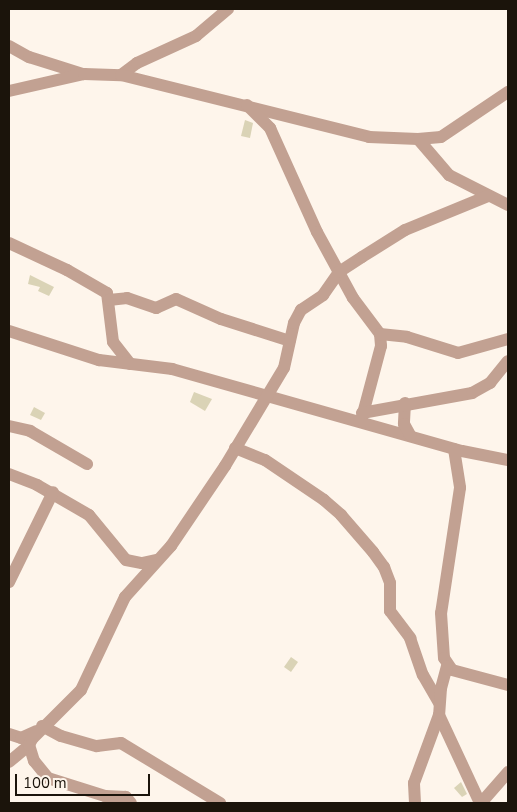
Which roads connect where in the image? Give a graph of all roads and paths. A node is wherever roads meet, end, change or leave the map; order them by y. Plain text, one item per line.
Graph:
1 (228, 9) edge
2 (9, 46) edge
3 (84, 74) junction
4 (121, 75) junction
5 (9, 91) edge
6 (508, 92) edge
7 (246, 104) junction
8 (418, 139) junction
9 (488, 196) junction
10 (508, 205) edge
11 (9, 243) edge
12 (339, 272) junction
13 (109, 300) junction
14 (9, 331) edge
15 (380, 334) junction
16 (508, 339) edge
17 (290, 341) junction
18 (508, 361) edge
19 (130, 364) junction
20 (264, 397) junction
21 (405, 403) junction
22 (361, 417) junction
23 (9, 426) edge
24 (410, 436) junction
25 (235, 448) junction
26 (454, 449) junction
27 (508, 460) edge
28 (87, 464) dead end
29 (9, 474) edge
30 (52, 492) junction
31 (156, 560) junction
32 (9, 582) edge
33 (447, 666) junction
34 (508, 684) edge
35 (439, 709) junction
36 (40, 728) junction
37 (9, 734) edge
38 (29, 745) junction
39 (9, 762) edge
40 (508, 772) edge
41 (131, 803) edge
42 (220, 803) edge
43 (415, 803) edge
44 (481, 803) edge

1 - 4 street
2 - 3 street
3 - 4 street
3 - 5 street
4 - 7 street
6 - 8 street
7 - 8 street
7 - 12 street
8 - 9 street
9 - 10 street
9 - 12 street
11 - 13 street
12 - 15 street
12 - 17 street
13 - 17 street
13 - 19 street
14 - 19 street
15 - 16 street
15 - 22 street
17 - 20 street
18 - 21 street
19 - 20 street
20 - 22 street
20 - 25 street
21 - 22 street
21 - 24 street
22 - 24 street
23 - 28 street
24 - 26 street
25 - 31 street
25 - 35 street
26 - 27 street
26 - 33 street
29 - 30 street
30 - 31 street
30 - 32 street
31 - 36 street
33 - 34 street
33 - 35 street
35 - 43 street
35 - 44 street
36 - 37 street
36 - 38 street
36 - 42 street
38 - 39 street
38 - 41 street
40 - 44 street

